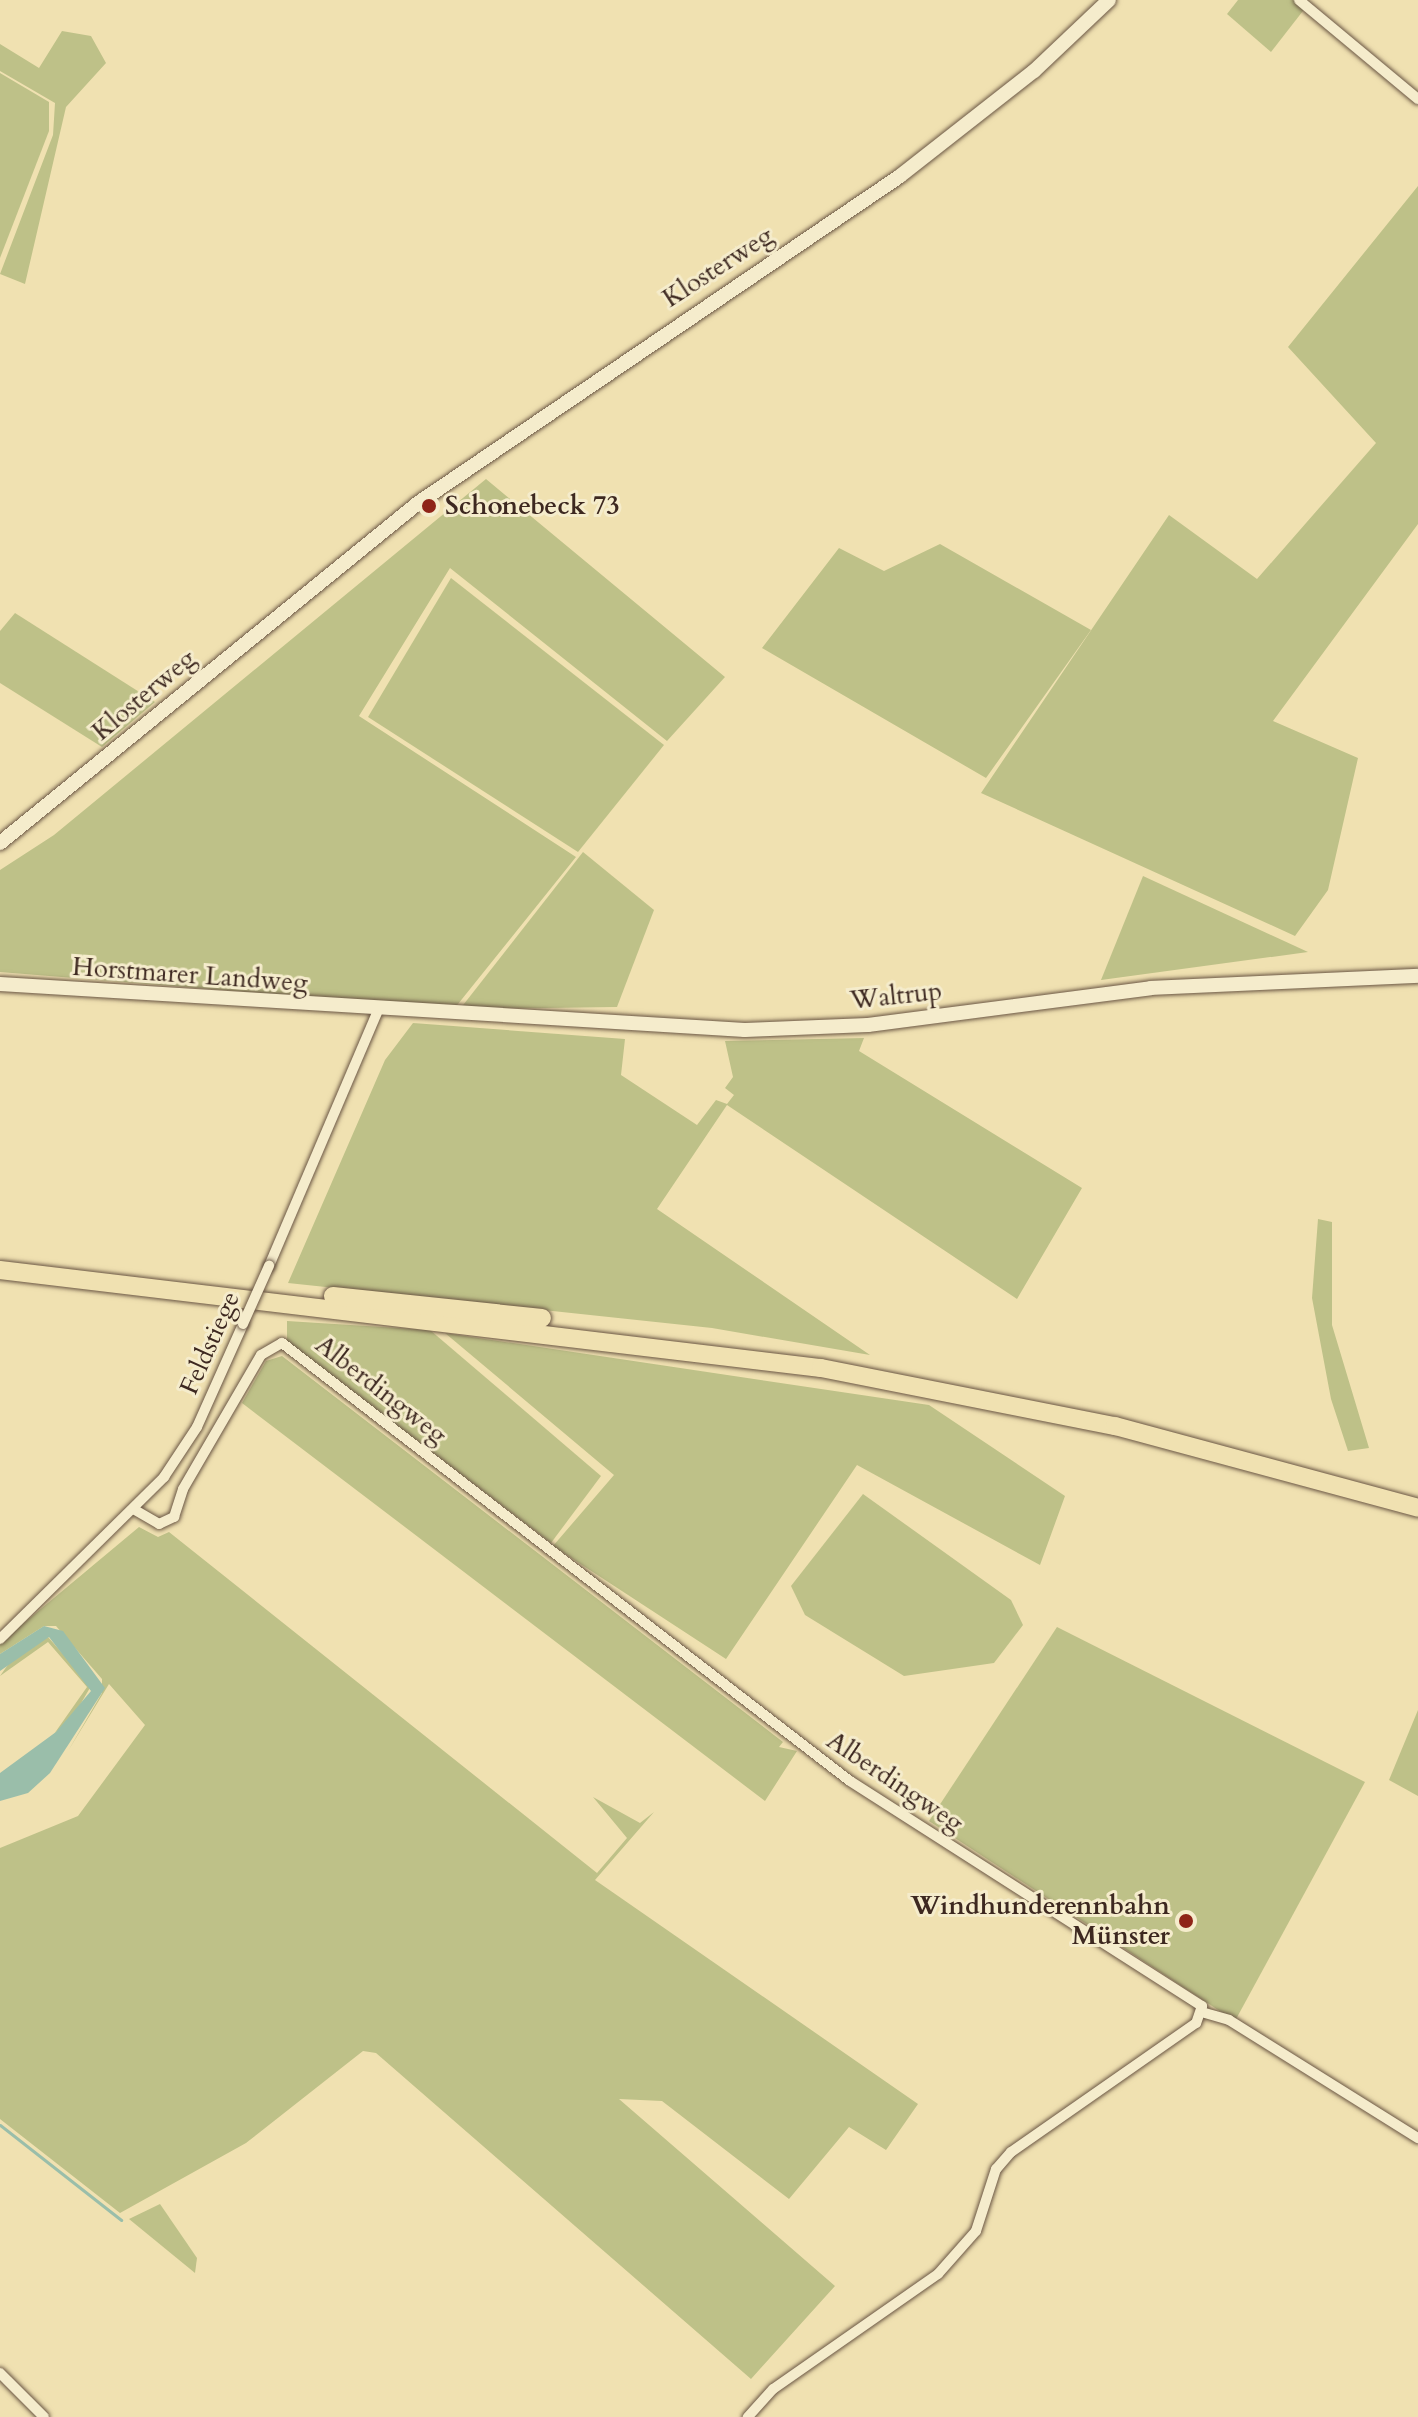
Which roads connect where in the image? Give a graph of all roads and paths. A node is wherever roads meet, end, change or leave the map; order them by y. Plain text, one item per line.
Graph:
1 (1109, 0) edge
2 (1299, 0) edge
3 (1418, 99) edge
4 (0, 843) edge
5 (1418, 976) edge
6 (0, 984) edge
7 (378, 1011) junction
8 (0, 1262) edge
9 (0, 1270) edge
10 (1418, 1496) edge
11 (1418, 1508) edge
12 (135, 1510) junction
13 (0, 1639) edge
14 (1205, 2013) junction
15 (1418, 2138) edge
16 (0, 2373) edge
17 (44, 2417) edge
18 (748, 2417) edge

1 - 4 main road, Klosterweg
2 - 3 street
5 - 7 main road, Waltrup
6 - 7 main road, Horstmarer Landweg
7 - 12 street, Feldstiege, bridge
8 - 10 highway
9 - 11 highway
12 - 13 street, Feldstiege
12 - 14 street, Alberdingweg
14 - 15 street
14 - 18 street
16 - 17 street

